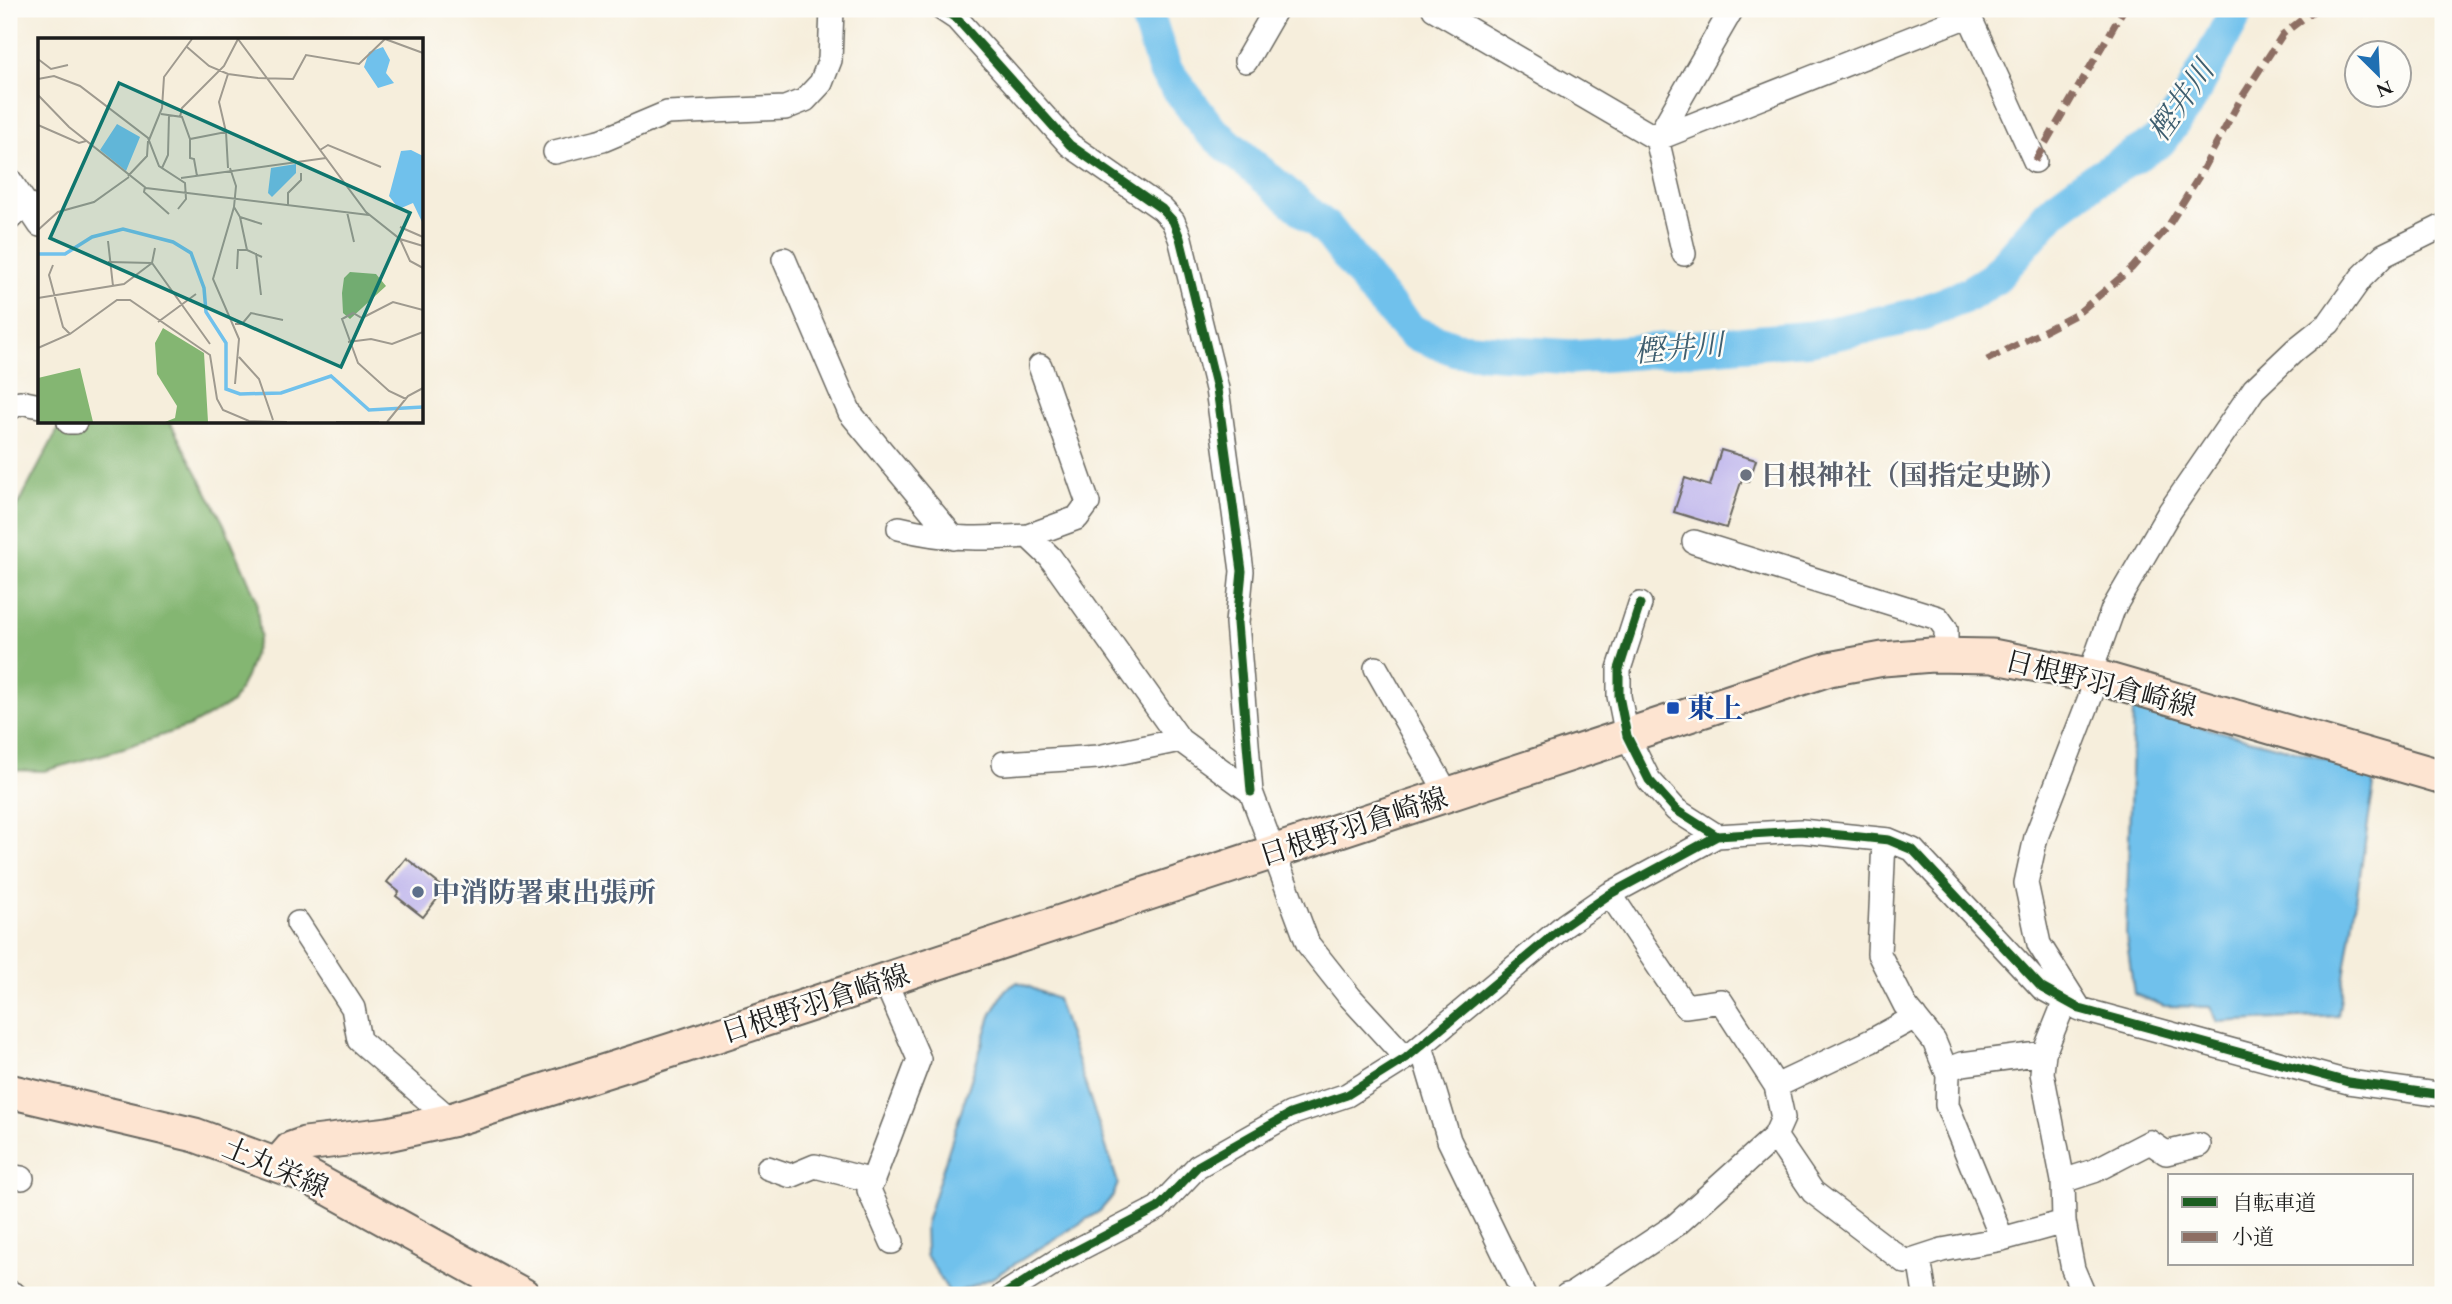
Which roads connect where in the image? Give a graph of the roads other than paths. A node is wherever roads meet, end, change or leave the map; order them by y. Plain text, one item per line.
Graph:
1 (832, 9) edge
2 (942, 9) edge
3 (1276, 9) edge
4 (1434, 9) edge
5 (1731, 9) edge
6 (1968, 12) edge
7 (1246, 61) dead end
8 (1657, 139) junction
9 (555, 152) dead end
10 (2035, 162) dead end
11 (9, 179) edge
12 (26, 202) junction
13 (9, 219) edge
14 (38, 222) edge
15 (2443, 226) edge
16 (1684, 254) dead end
17 (785, 259) dead end
18 (1040, 366) dead end
19 (38, 405) edge
20 (9, 409) edge
21 (899, 528) dead end
22 (1028, 536) junction
23 (954, 538) junction
24 (1694, 542) dead end
25 (1640, 604) dead end
26 (1946, 655) junction
27 (1376, 668) dead end
28 (2093, 677) junction
29 (1627, 736) junction
30 (1180, 740) junction
31 (1004, 763) dead end
32 (2443, 777) edge
33 (1251, 792) junction
34 (1448, 795) junction
35 (1717, 836) junction
36 (1884, 840) junction
37 (1273, 853) junction
38 (1610, 894) junction
39 (298, 923) dead end
40 (884, 979) junction
41 (2073, 1005) junction
42 (1914, 1017) junction
43 (1413, 1052) junction
44 (2044, 1053) junction
45 (1946, 1070) junction
46 (1776, 1086) junction
47 (9, 1091) edge
48 (2443, 1095) edge
49 (451, 1120) junction
50 (1775, 1136) junction
51 (2199, 1145) dead end
52 (278, 1164) junction
53 (768, 1168) dead end
54 (873, 1181) junction
55 (2063, 1181) junction
56 (2064, 1222) junction
57 (2002, 1239) junction
58 (892, 1242) dead end
59 (1919, 1258) junction
60 (9, 1292) edge
61 (15, 1295) edge
62 (523, 1295) edge
63 (1003, 1295) edge
64 (1524, 1295) edge
65 (1567, 1295) edge
66 (1924, 1295) edge
67 (2084, 1295) edge

1 - 9 street
2 - 33 street
3 - 7 street
4 - 8 street
5 - 8 street
6 - 8 street
6 - 10 street
8 - 16 street
11 - 12 street
12 - 13 street
12 - 14 street
15 - 28 street
17 - 23 street
18 - 22 street
19 - 20 street
21 - 23 street
22 - 23 street
22 - 30 street
24 - 26 street
25 - 29 street
26 - 28 main road, 日根野羽倉崎線
26 - 29 main road, 日根野羽倉崎線
27 - 34 street
28 - 32 main road, 日根野羽倉崎線
28 - 41 street
29 - 34 main road, 日根野羽倉崎線
29 - 35 street
30 - 31 street
30 - 33 street
33 - 37 street
34 - 37 main road, 日根野羽倉崎線
35 - 36 street
35 - 38 street
36 - 41 street
36 - 42 street
37 - 40 main road, 日根野羽倉崎線
37 - 43 street
38 - 43 street
38 - 46 street
39 - 49 street
40 - 49 main road, 日根野羽倉崎線
40 - 54 street
41 - 44 street
41 - 48 street
42 - 45 street
42 - 46 street
43 - 63 street
43 - 64 street
44 - 45 street
44 - 55 street
45 - 57 street
46 - 50 street
47 - 52 main road, 土丸栄線
49 - 52 main road, 日根野羽倉崎線
50 - 59 street
50 - 65 street
51 - 55 street
52 - 62 main road, 土丸栄線
53 - 54 street
54 - 58 street
55 - 56 street
56 - 57 street
56 - 67 street
57 - 59 street
59 - 66 street
60 - 61 street

